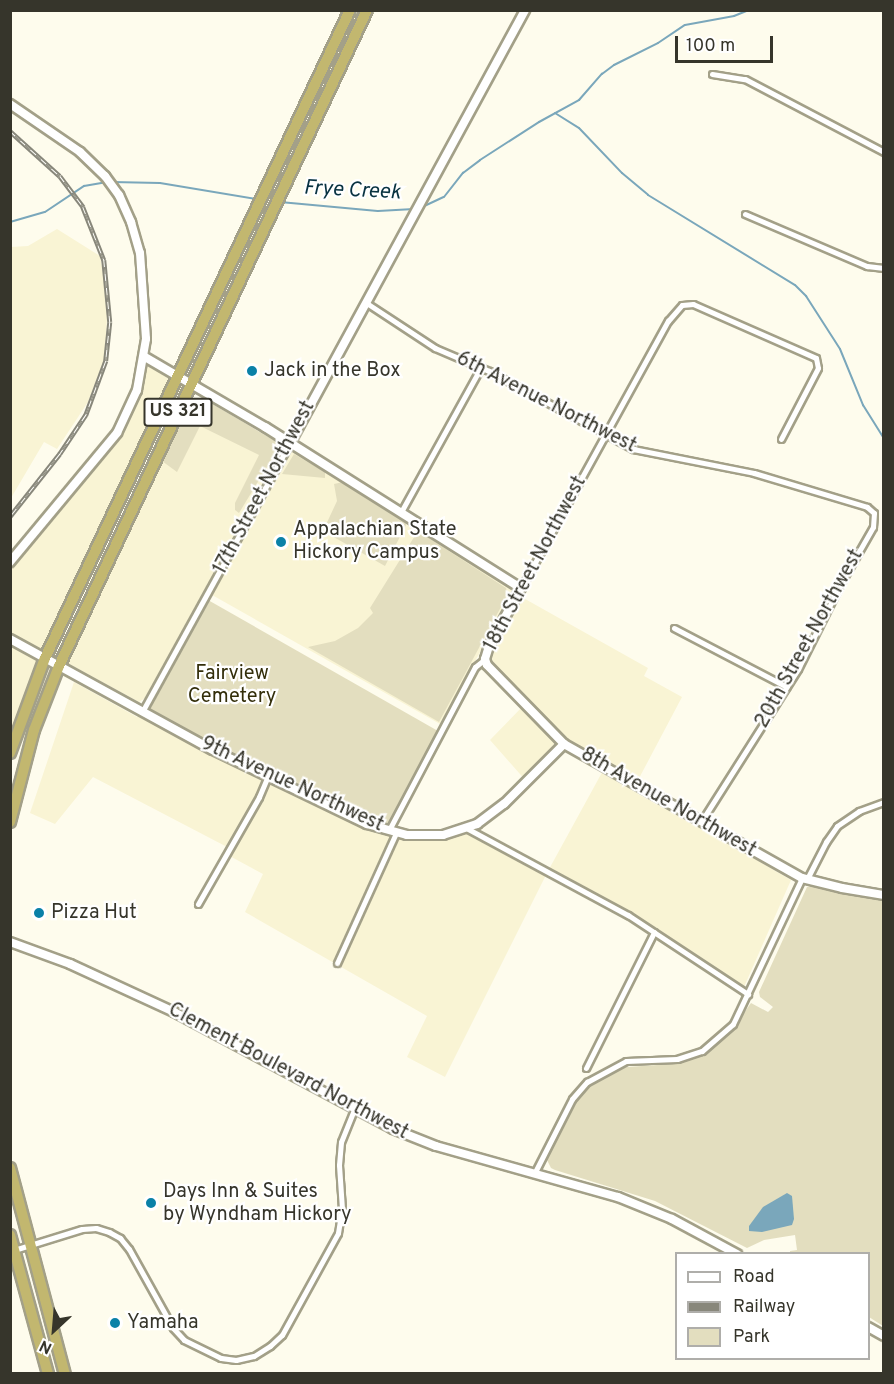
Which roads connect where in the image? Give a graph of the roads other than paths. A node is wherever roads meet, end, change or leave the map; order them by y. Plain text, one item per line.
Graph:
1 (350, 10) edge
2 (367, 10) edge
3 (525, 10) edge
4 (712, 74) dead end
5 (10, 104) edge
6 (884, 152) edge
7 (745, 214) dead end
8 (884, 267) edge
9 (365, 302) junction
10 (145, 357) junction
11 (481, 367) junction
12 (177, 375) junction
13 (192, 383) junction
14 (605, 436) junction
15 (781, 438) dead end
16 (290, 443) junction
17 (401, 512) junction
18 (875, 516) joint
19 (10, 562) edge
20 (521, 588) junction
21 (674, 628) dead end
22 (10, 639) edge
23 (45, 658) junction
24 (485, 658) junction
25 (59, 666) junction
26 (787, 687) junction
27 (142, 712) junction
28 (564, 744) junction
29 (10, 753) edge
30 (267, 776) junction
31 (884, 802) edge
32 (10, 822) edge
33 (701, 822) junction
34 (468, 829) junction
35 (392, 831) junction
36 (804, 879) junction
37 (884, 895) edge
38 (198, 904) dead end
39 (654, 933) junction
40 (10, 942) edge
41 (337, 963) dead end
42 (748, 994) junction
43 (586, 1068) dead end
44 (354, 1110) junction
45 (10, 1168) edge
46 (534, 1174) junction
47 (10, 1235) edge
48 (30, 1244) junction
49 (14, 1250) junction
50 (733, 1252) edge
51 (870, 1329) edge
52 (884, 1336) edge
53 (48, 1374) edge
54 (66, 1374) edge

1 - 12 highway, US 321
2 - 13 highway, US 321
3 - 9 street, 17th Street Northwest
4 - 6 street
5 - 10 street
7 - 8 street
9 - 11 street, 6th Avenue Northwest
9 - 16 street, 17th Street Northwest
10 - 12 street
10 - 19 street
11 - 14 street, 6th Avenue Northwest
11 - 17 street
12 - 13 street
12 - 23 highway, US 321
13 - 16 street
13 - 25 highway, US 321
14 - 15 street, 18th Street Northwest
14 - 18 street, 6th Avenue Northwest
14 - 20 street, 18th Street Northwest
16 - 17 street
16 - 27 street, 17th Street Northwest
17 - 20 street
18 - 26 street, 20th Street Northwest
20 - 24 street, 18th Street Northwest
21 - 26 street
22 - 23 street, 9th Avenue Northwest
23 - 25 street, 9th Avenue Northwest
23 - 29 highway, US 321
24 - 28 street, 8th Avenue Northwest
24 - 35 street, 18th Street Northwest
25 - 27 street, 9th Avenue Northwest
25 - 32 highway, US 321
26 - 33 street, 20th Street Northwest
27 - 30 street, 9th Avenue Northwest
28 - 33 street, 8th Avenue Northwest
28 - 34 street, 9th Avenue Northwest
30 - 35 street, 9th Avenue Northwest
30 - 38 street
31 - 36 street
33 - 36 street, 8th Avenue Northwest
34 - 35 street, 9th Avenue Northwest
34 - 39 street
35 - 41 street, 18th Street Northwest
36 - 37 street, 8th Avenue Northwest
36 - 42 street
39 - 42 street
39 - 43 street
40 - 44 street, Clement Boulevard Northwest
42 - 46 street
44 - 46 street, Clement Boulevard Northwest
44 - 48 street
45 - 48 highway
46 - 50 street, Clement Boulevard Northwest
47 - 49 highway
48 - 49 street
48 - 54 highway
49 - 53 highway
51 - 52 street

